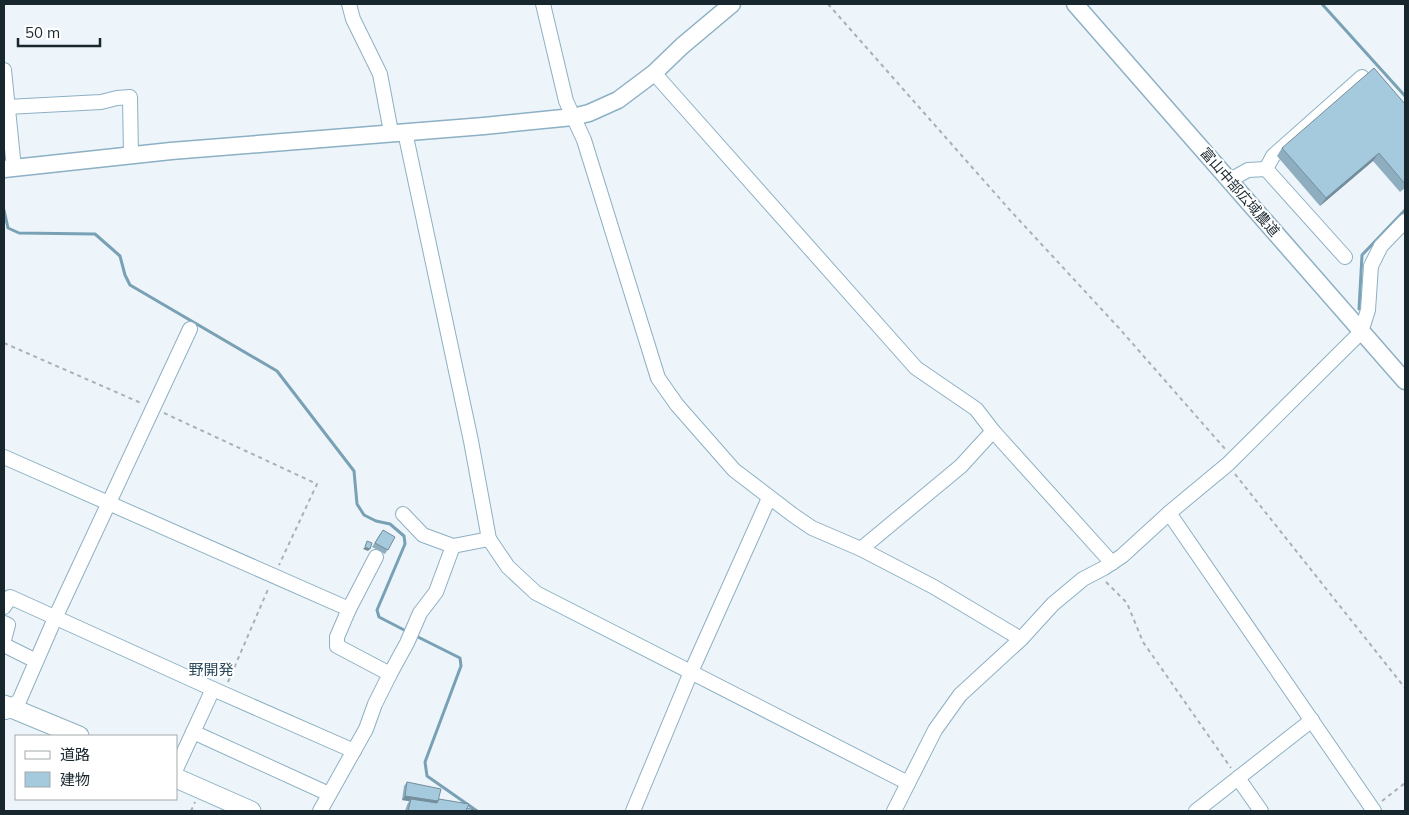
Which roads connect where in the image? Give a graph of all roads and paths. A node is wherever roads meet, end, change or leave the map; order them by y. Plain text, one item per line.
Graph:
1 (349, 4) edge
2 (542, 4) edge
3 (732, 4) edge
4 (828, 4) edge
5 (1075, 4) edge
6 (4, 70) edge
7 (654, 73) junction
8 (1362, 76) edge
9 (8, 107) junction
10 (573, 116) junction
11 (398, 132) junction
12 (131, 155) junction
13 (9, 168) edge
14 (1266, 169) junction
15 (1230, 180) junction
16 (1405, 221) edge
17 (1345, 257) dead end
18 (190, 329) dead end
19 (1361, 332) junction
20 (4, 343) edge
21 (1405, 382) edge
22 (154, 409) junction
23 (993, 431) junction
24 (4, 458) edge
25 (1230, 461) junction
26 (768, 498) junction
27 (109, 504) junction
28 (1170, 513) junction
29 (403, 514) dead end
30 (488, 539) junction
31 (453, 546) junction
32 (861, 550) junction
33 (376, 557) dead end
34 (1112, 563) junction
35 (1098, 571) junction
36 (274, 577) junction
37 (4, 607) edge
38 (349, 609) junction
39 (56, 616) junction
40 (4, 622) edge
41 (1021, 638) junction
42 (4, 640) edge
43 (4, 645) edge
44 (36, 661) junction
45 (691, 672) junction
46 (390, 674) junction
47 (1405, 688) edge
48 (218, 691) junction
49 (6, 709) edge
50 (1312, 720) junction
51 (193, 732) junction
52 (76, 735) edge
53 (354, 751) junction
54 (178, 764) edge
55 (1238, 778) junction
56 (178, 779) edge
57 (908, 783) junction
58 (1405, 783) edge
59 (329, 794) junction
60 (1373, 810) edge
61 (251, 811) edge
62 (320, 811) edge
63 (633, 811) edge
64 (894, 811) edge
65 (1196, 811) edge
66 (1261, 811) edge

1 - 11 street
2 - 10 street
3 - 7 street
4 - 25 path
5 - 15 street, 富山中部広域農道
6 - 9 street
7 - 10 street
7 - 23 street
8 - 14 street
9 - 12 street
9 - 13 street
10 - 11 street
10 - 26 street
11 - 12 street
11 - 30 street
12 - 13 street
14 - 15 street
14 - 17 street
15 - 19 street, 富山中部広域農道
16 - 19 street
18 - 22 street
19 - 21 street, 富山中部広域農道
19 - 25 street
20 - 22 path
22 - 27 street
22 - 36 path
23 - 32 street
23 - 34 street
24 - 27 street
25 - 28 street
25 - 47 path
26 - 32 street
26 - 45 street
27 - 36 street
27 - 39 street
28 - 34 street
28 - 50 street
29 - 31 street
30 - 31 street
30 - 45 street
31 - 46 street
32 - 41 street
33 - 38 street
34 - 35 street
35 - 41 street
35 - 55 path
36 - 38 street
36 - 48 path
37 - 39 street
38 - 46 street
39 - 44 street
39 - 48 street
40 - 42 street
41 - 57 street
43 - 44 street
44 - 49 street
45 - 57 street
45 - 63 street
46 - 53 street
48 - 51 street
48 - 53 street
49 - 52 main road
50 - 55 street
50 - 60 street
51 - 54 street
51 - 59 street
53 - 59 street
55 - 65 street
55 - 66 street
56 - 61 main road
57 - 64 street
58 - 60 path
59 - 62 street

